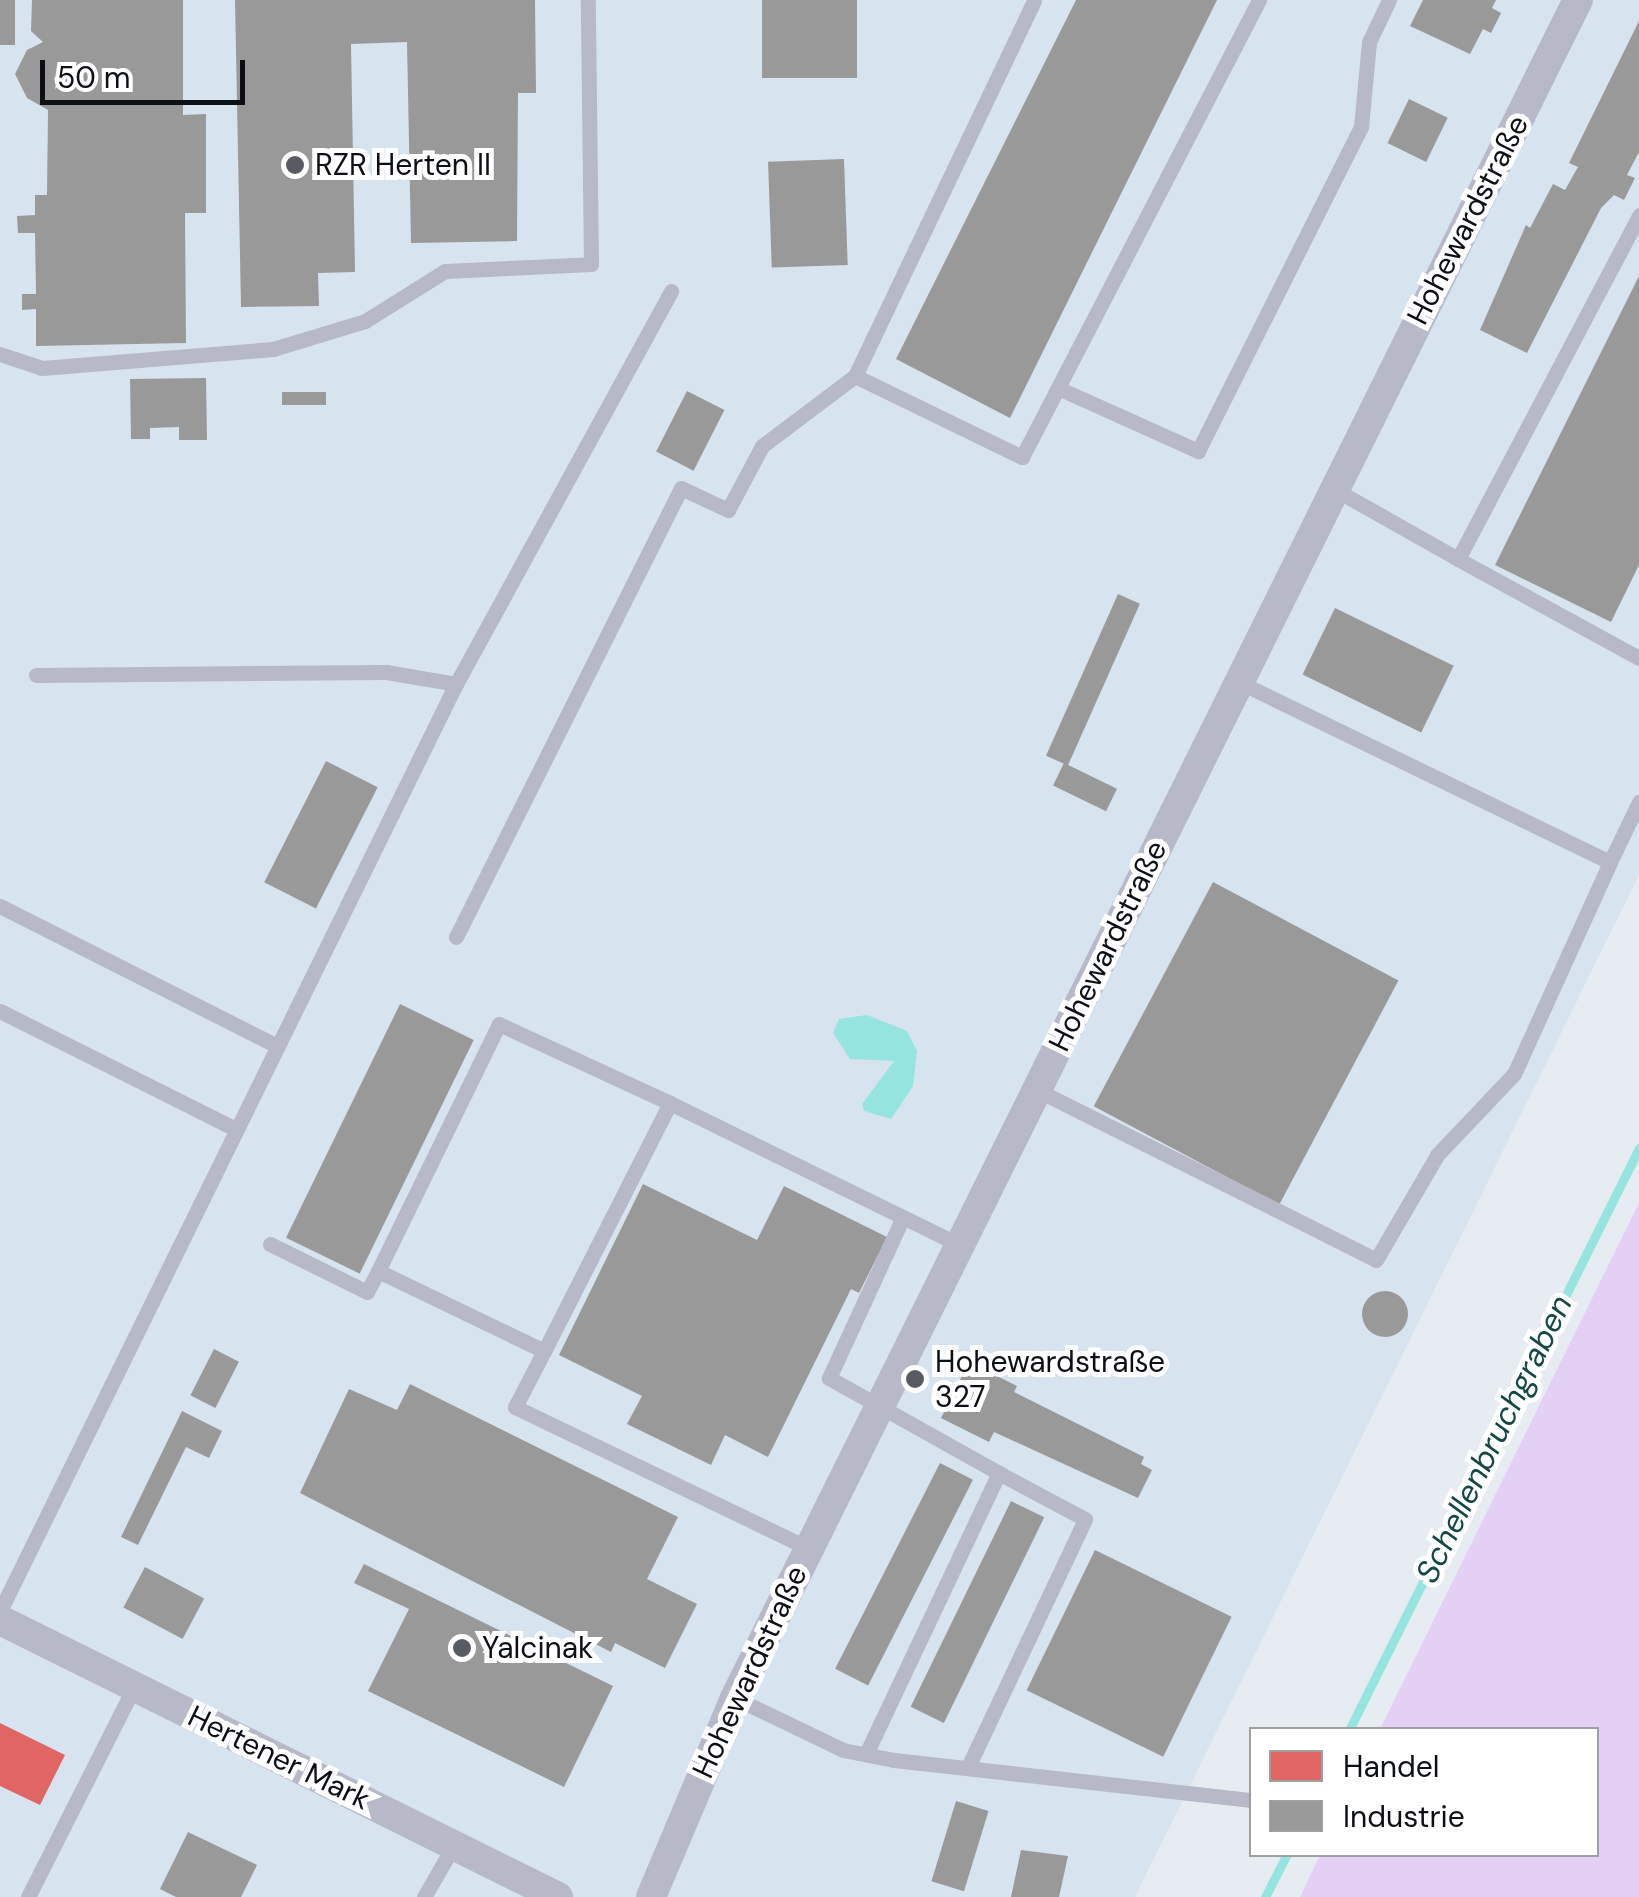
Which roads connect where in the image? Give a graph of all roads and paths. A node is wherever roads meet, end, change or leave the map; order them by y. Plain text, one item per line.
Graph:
1 (588, 0) edge
2 (1034, 0) edge
3 (1260, 0) edge
4 (1389, 0) edge
5 (1578, 0) edge
6 (1639, 215) edge
7 (671, 292) dead end
8 (0, 354) edge
9 (855, 376) junction
10 (1058, 388) junction
11 (1334, 489) junction
12 (1458, 558) junction
13 (1639, 658) edge
14 (36, 674) dead end
15 (1239, 682) junction
16 (456, 684) junction
17 (1639, 802) edge
18 (1610, 862) junction
19 (0, 906) edge
20 (456, 938) dead end
21 (0, 1011) edge
22 (277, 1046) junction
23 (1037, 1090) junction
24 (670, 1103) junction
25 (236, 1129) junction
26 (904, 1216) junction
27 (270, 1244) dead end
28 (960, 1244) junction
29 (378, 1272) junction
30 (544, 1351) junction
31 (879, 1409) junction
32 (999, 1473) junction
33 (808, 1548) junction
34 (0, 1611) edge
35 (0, 1620) edge
36 (134, 1686) junction
37 (734, 1698) junction
38 (866, 1754) junction
39 (968, 1767) junction
40 (1249, 1800) edge
41 (454, 1845) junction
42 (28, 1897) edge
43 (424, 1897) edge
44 (558, 1897) edge
45 (651, 1897) edge

1 - 8 lane
2 - 9 lane
3 - 10 lane
4 - 10 lane
5 - 11 street, Hohewardstraße
6 - 12 lane
7 - 16 lane
9 - 10 lane
9 - 20 lane
11 - 12 lane
11 - 15 street, Hohewardstraße
12 - 13 lane
14 - 16 lane
15 - 18 lane
15 - 23 street, Hohewardstraße
16 - 22 lane
17 - 18 lane
18 - 23 lane
19 - 22 lane
21 - 25 lane
22 - 25 lane
23 - 28 street, Hohewardstraße
24 - 26 lane
24 - 29 lane
24 - 30 lane
25 - 34 lane
26 - 28 lane
26 - 31 lane
27 - 29 lane
28 - 31 street, Hohewardstraße
29 - 30 lane
30 - 33 lane
31 - 32 lane
31 - 33 street, Hohewardstraße
32 - 38 lane
32 - 39 lane
33 - 37 street, Hohewardstraße
35 - 36 street, Hertener Mark
36 - 41 street, Hertener Mark
36 - 42 lane
37 - 38 lane
37 - 45 street, Hohewardstraße
38 - 39 lane
39 - 40 lane
41 - 43 lane
41 - 44 street, Hertener Mark

